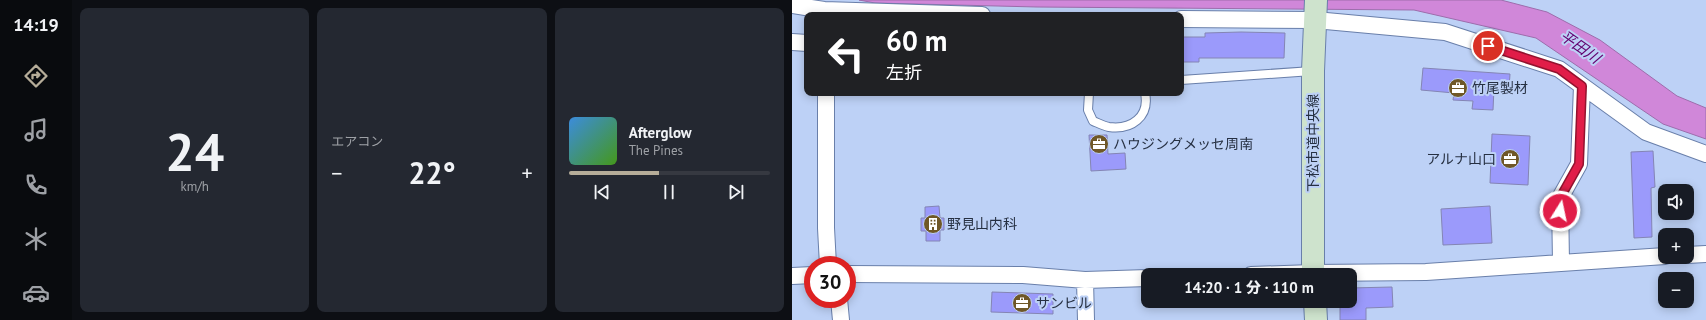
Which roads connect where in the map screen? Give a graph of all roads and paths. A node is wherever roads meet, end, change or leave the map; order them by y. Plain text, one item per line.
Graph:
1 (792, 5) edge
2 (824, 7) edge
3 (1315, 11) edge
4 (923, 12) edge
5 (1184, 19) edge
6 (792, 42) edge
7 (804, 43) edge
8 (1313, 71) junction
9 (1184, 80) edge
10 (1582, 86) junction
11 (826, 96) edge
12 (1089, 96) edge
13 (1145, 96) edge
14 (1706, 154) edge
15 (1706, 254) edge
16 (1694, 255) edge
17 (828, 256) edge
18 (1658, 256) edge
19 (1561, 262) junction
20 (1313, 268) edge
21 (1357, 273) edge
22 (856, 274) edge
23 (804, 275) edge
24 (792, 276) edge
25 (1141, 278) edge
26 (1085, 280) junction
27 (840, 308) edge
28 (1315, 308) edge
29 (841, 320) edge
30 (1086, 320) edge
31 (1316, 320) edge

1 - 2 street
2 - 4 street
3 - 5 street
3 - 8 street, 下松市道中央線
3 - 10 street
6 - 7 street
8 - 9 lane
8 - 20 street, 下松市道中央線
10 - 14 street
10 - 19 street
11 - 17 street
12 - 13 lane
15 - 16 street
18 - 19 street
19 - 21 street
22 - 26 street
23 - 24 street
25 - 26 street
26 - 30 street
27 - 29 street
28 - 31 street

